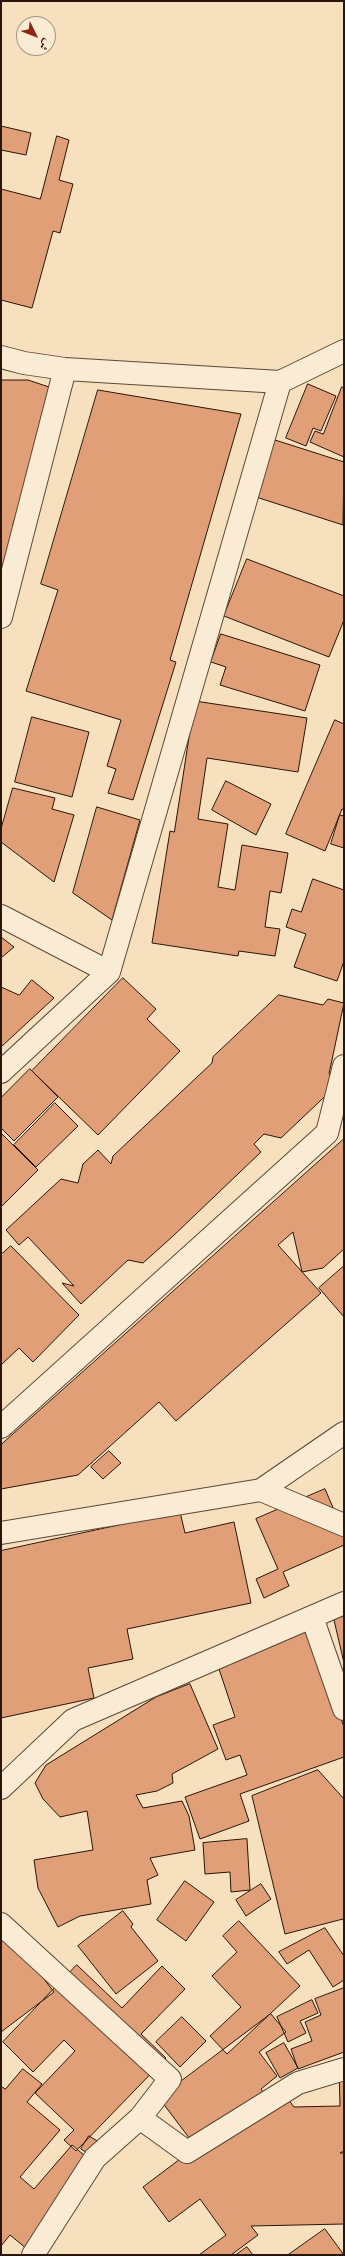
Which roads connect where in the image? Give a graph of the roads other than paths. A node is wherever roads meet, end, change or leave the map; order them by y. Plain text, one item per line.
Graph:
1 (344, 351) edge
2 (1, 357) edge
3 (65, 369) junction
4 (280, 382) junction
5 (1, 617) edge
6 (1, 916) edge
7 (109, 972) junction
8 (344, 1066) edge
9 (1, 1072) edge
10 (1, 1427) edge
11 (344, 1433) edge
12 (261, 1490) junction
13 (344, 1525) edge
14 (1, 1533) edge
15 (344, 1603) edge
16 (312, 1616) junction
17 (344, 1709) edge
18 (1, 1788) edge
19 (1, 1924) edge
20 (344, 2069) edge
21 (140, 2118) junction
22 (33, 2255) edge

1 - 4 street
2 - 3 street
3 - 4 street
3 - 5 street
4 - 7 street
6 - 7 street
7 - 9 street
8 - 10 street
11 - 12 street
12 - 13 street
12 - 14 street
15 - 16 street
16 - 17 street
16 - 18 street
19 - 21 street
20 - 21 street
21 - 22 street

